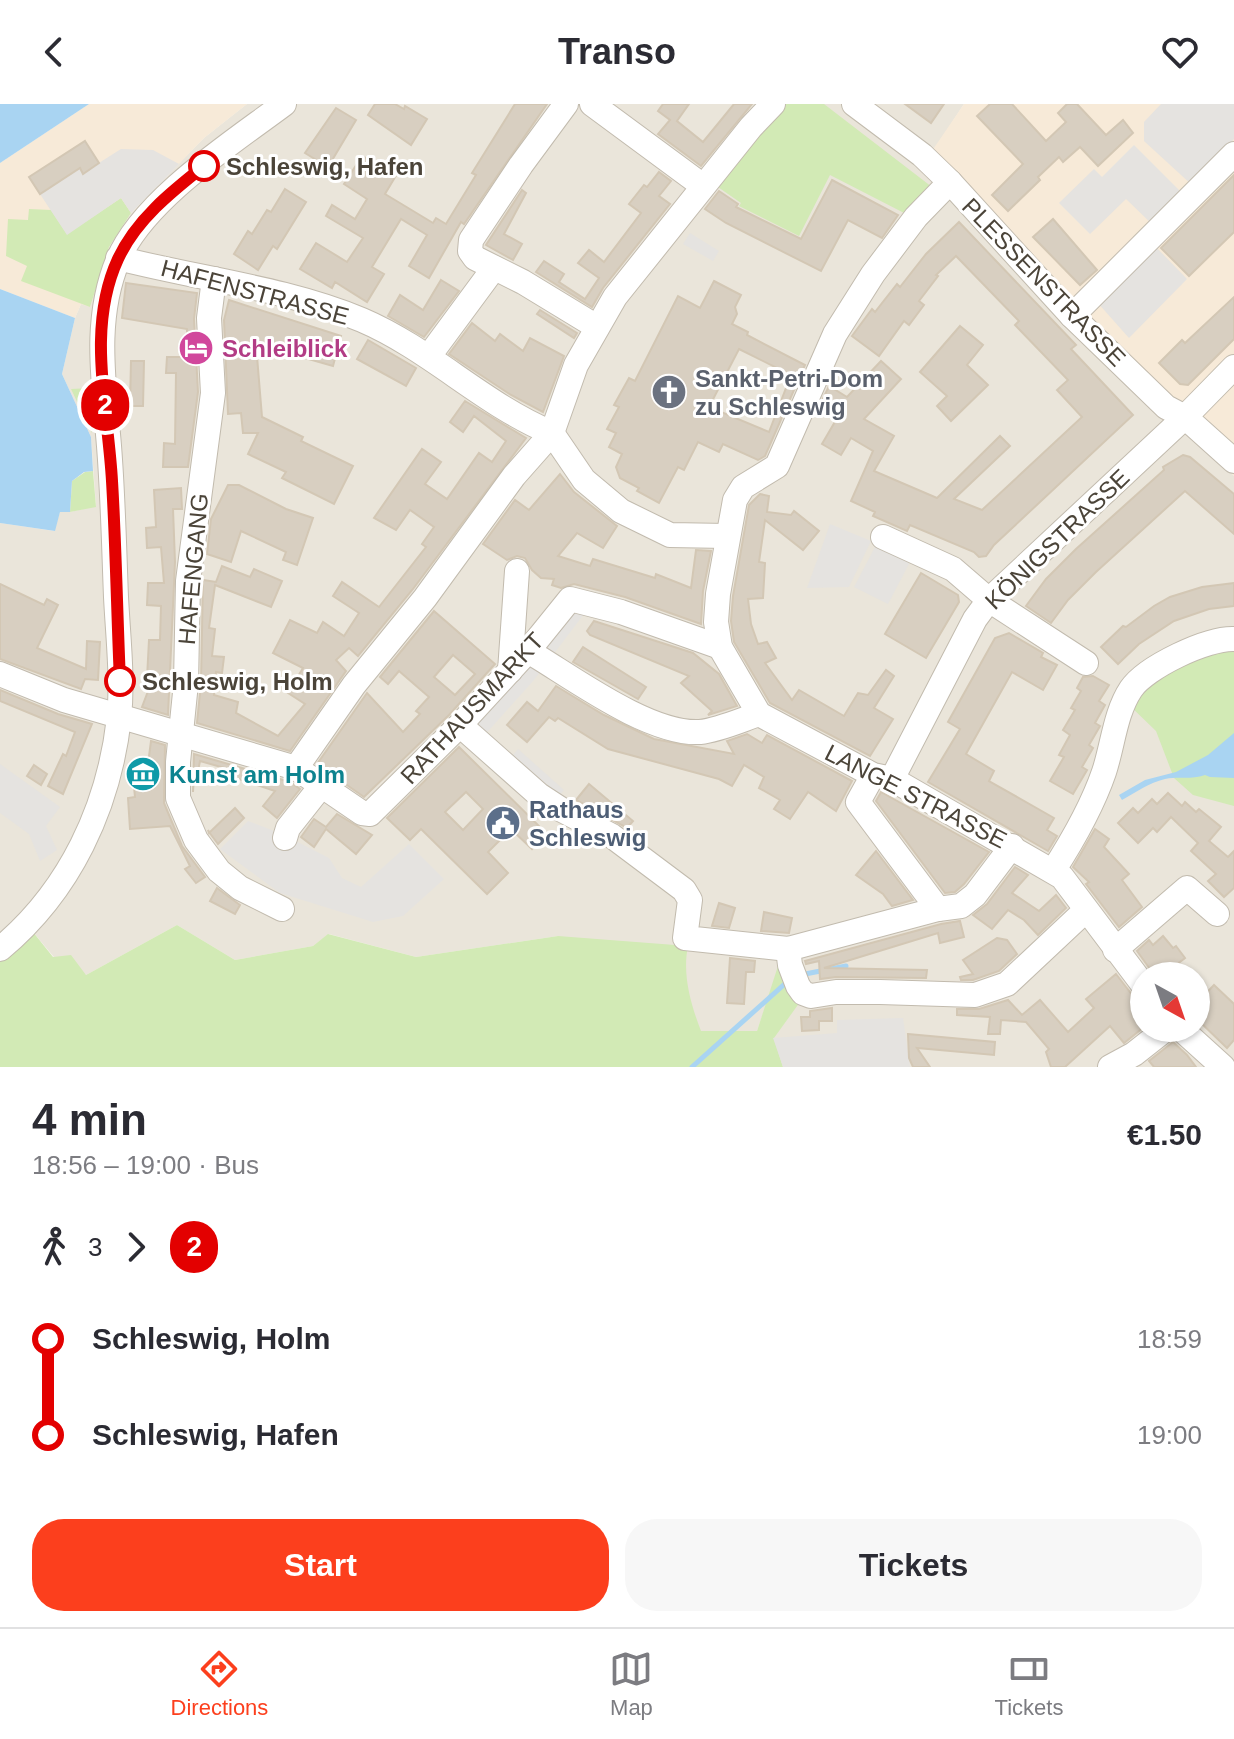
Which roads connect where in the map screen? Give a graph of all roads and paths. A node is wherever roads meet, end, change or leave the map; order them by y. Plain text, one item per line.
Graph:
1 (284, 104) edge
2 (566, 104) edge
3 (592, 104) edge
4 (773, 104) edge
5 (854, 104) edge
6 (1234, 154) edge
7 (950, 182) junction
8 (703, 186) junction
9 (118, 258) junction
10 (494, 268) junction
11 (214, 279) junction
12 (1072, 316) junction
13 (597, 327) junction
14 (429, 356) junction
15 (1234, 367) edge
16 (1185, 417) junction
17 (552, 433) junction
18 (1234, 461) edge
19 (727, 536) junction
20 (883, 537) dead end
21 (517, 571) dead end
22 (989, 600) junction
23 (1234, 639) edge
24 (720, 647) junction
25 (528, 651) junction
26 (1086, 663) dead end
27 (510, 671) junction
28 (0, 674) edge
29 (759, 714) junction
30 (119, 717) junction
31 (460, 725) junction
32 (181, 733) junction
33 (296, 768) junction
34 (883, 777) junction
35 (322, 785) junction
36 (285, 838) dead end
37 (1012, 846) junction
38 (1053, 871) junction
39 (282, 909) dead end
40 (938, 909) junction
41 (1086, 910) junction
42 (1217, 914) dead end
43 (0, 949) edge
44 (1115, 950) junction
45 (792, 967) junction
46 (1130, 969) edge
47 (1149, 1042) edge
48 (1195, 1042) edge
49 (1110, 1067) edge
50 (1223, 1067) edge

1 - 9 street
2 - 10 street
3 - 8 street
4 - 8 street
5 - 7 street, PLESSENSTRASSE
6 - 12 street
7 - 12 street, PLESSENSTRASSE
7 - 19 street
8 - 13 street
9 - 11 street, HAFENSTRASSE
9 - 30 street
10 - 13 street
10 - 14 street
11 - 14 street, HAFENSTRASSE
11 - 32 street, HAFENGANG
12 - 16 street, PLESSENSTRASSE
13 - 17 street
14 - 17 street, HAFENSTRASSE
15 - 16 street, KÖNIGSTRASSE
16 - 18 street, PLESSENSTRASSE
16 - 22 street, KÖNIGSTRASSE
17 - 19 street
17 - 33 street
19 - 24 street
20 - 22 street
21 - 27 street
22 - 26 street
22 - 34 street, KÖNIGSTRASSE
23 - 38 street
24 - 25 street, RATHAUSMARKT
24 - 29 street
25 - 27 street, RATHAUSMARKT
25 - 29 street
27 - 31 street, RATHAUSMARKT
28 - 30 street
29 - 34 street, LANGE STRASSE
30 - 32 street
30 - 43 street
31 - 35 street, RATHAUSMARKT
31 - 45 street
32 - 33 street
32 - 39 street, HAFENGANG
33 - 35 street
34 - 37 street, LANGE STRASSE
34 - 40 street, KÖNIGSTRASSE
35 - 36 street
37 - 38 street, LANGE STRASSE
37 - 40 street
38 - 41 street, LANGE STRASSE
40 - 45 street
41 - 44 street, LANGE STRASSE
41 - 45 street
42 - 44 street
44 - 46 street, LANGE STRASSE
47 - 49 street
48 - 50 street

